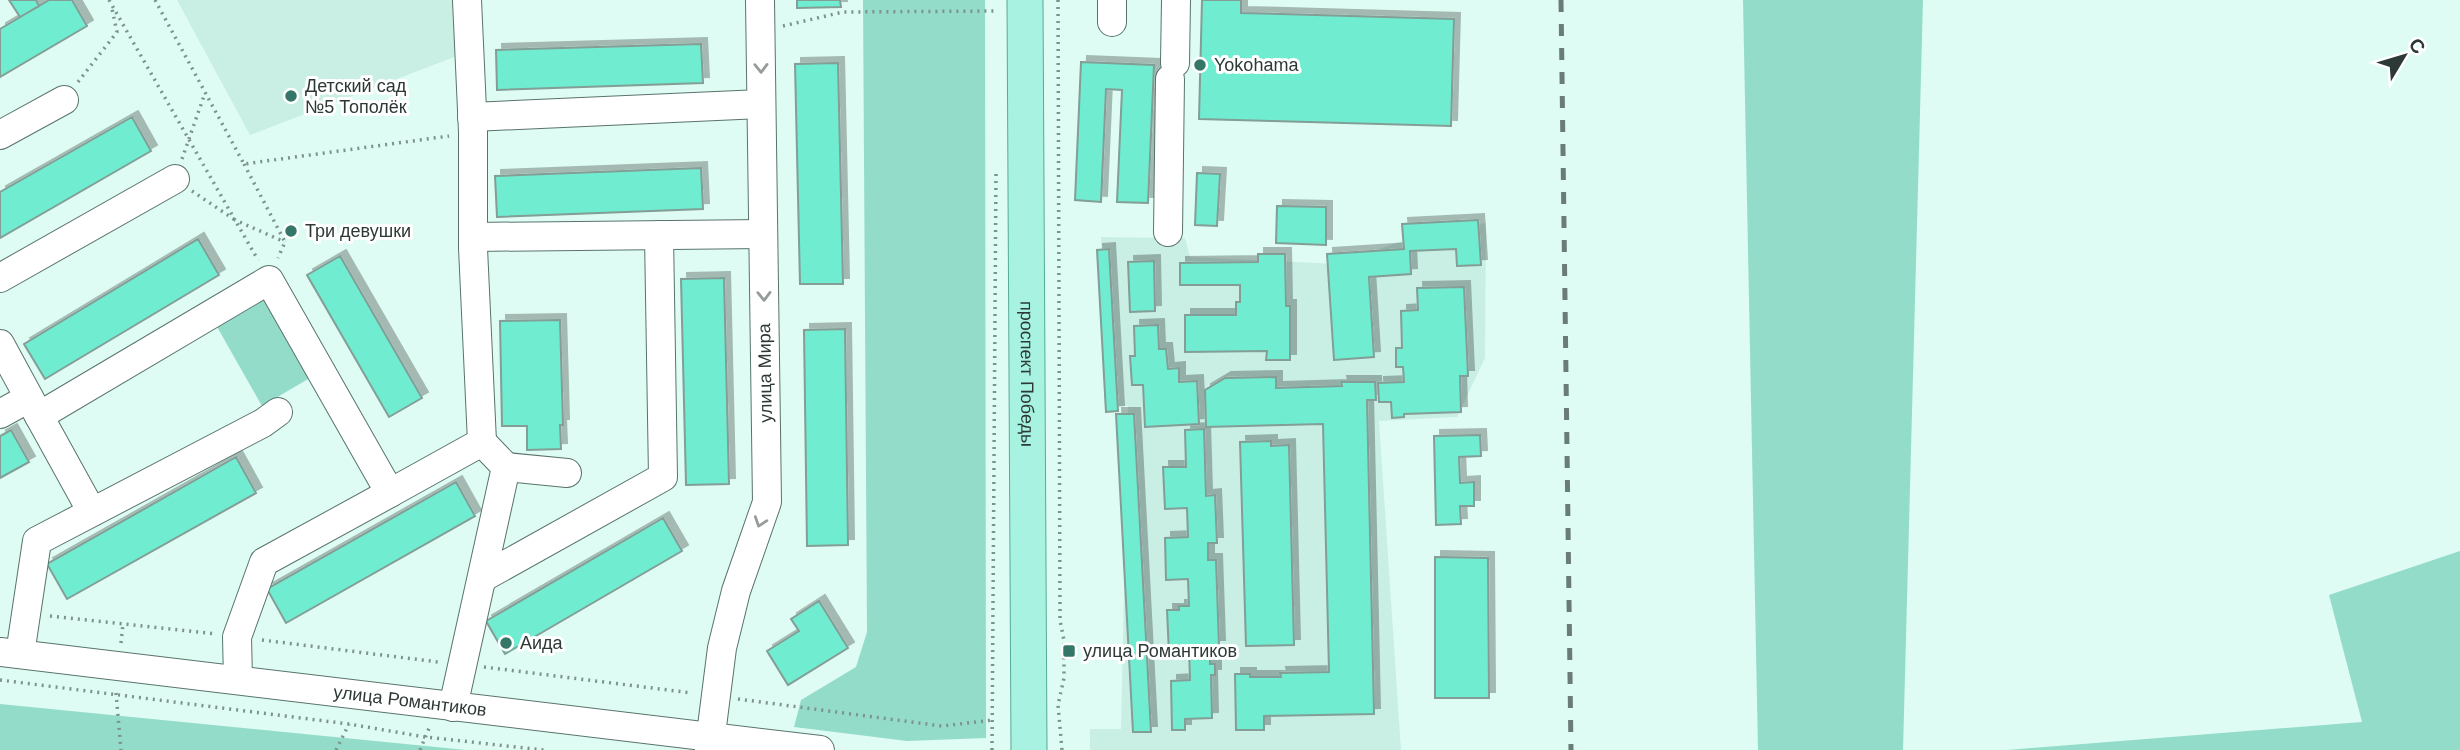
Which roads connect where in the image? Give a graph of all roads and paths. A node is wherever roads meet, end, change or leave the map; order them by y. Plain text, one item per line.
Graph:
1 (155, 0) edge
2 (467, 0) edge
3 (760, 0) edge
4 (998, 0) edge
5 (1025, 0) edge
6 (1044, 0) edge
7 (1058, 0) edge
8 (1176, 0) edge
9 (110, 2) edge
10 (760, 31) junction
11 (205, 93) junction
12 (64, 100) joint
13 (761, 104) junction
14 (472, 125) junction
15 (0, 135) edge
16 (189, 140) junction
17 (244, 164) junction
18 (996, 164) dead end
19 (175, 180) junction
20 (234, 220) junction
21 (1168, 232) dead end
22 (764, 234) junction
23 (659, 235) junction
24 (473, 237) junction
25 (285, 242) junction
26 (0, 278) edge
27 (269, 280) junction
28 (0, 344) edge
29 (34, 407) junction
30 (278, 412) dead end
31 (0, 414) edge
32 (482, 442) junction
33 (506, 467) junction
34 (568, 473) dead end
35 (390, 493) junction
36 (92, 512) junction
37 (482, 578) junction
38 (26, 613) junction
39 (237, 637) junction
40 (10, 653) edge
41 (463, 665) junction
42 (0, 680) edge
43 (238, 680) junction
44 (365, 696) junction
45 (715, 696) junction
46 (453, 707) junction
47 (993, 720) junction
48 (349, 724) junction
49 (709, 744) edge
50 (336, 750) edge
51 (544, 750) edge
52 (820, 750) edge
53 (992, 750) edge
54 (1029, 750) edge
55 (1046, 750) edge
56 (1062, 750) edge

1 - 11 path
2 - 14 street
3 - 10 street, улица Мира
4 - 10 path
5 - 54 main road, проспект Победы
6 - 55 main road, проспект Победы
7 - 56 path
8 - 21 street
9 - 12 path
9 - 16 path
10 -> 13 street, улица Мира
11 - 16 path
11 - 17 path
12 - 15 street
13 - 14 street
13 - 22 street, улица Мира
14 - 17 path
14 - 24 street
16 - 19 path
16 - 20 path
17 - 25 path
18 - 47 path
19 - 20 path
19 - 26 street
20 - 25 path
20 - 27 path
22 - 23 street
22 -> 45 street, улица Мира
23 - 24 street
23 - 37 street
24 - 32 street
25 - 27 path
27 - 29 street
27 - 35 street
28 - 29 street
29 - 31 street
29 - 36 street
30 - 36 street
32 - 33 street
32 - 35 street
33 - 34 street
33 - 37 street
35 - 39 street
36 - 38 street
37 - 41 street
38 - 39 path
38 - 40 street
39 - 41 path
39 - 43 street
40 - 43 street, улица Романтиков
41 - 45 path
41 - 46 street
42 - 48 path
43 - 44 street, улица Романтиков
44 - 46 street, улица Романтиков
44 - 48 path
45 - 47 path
45 - 49 street, улица Мира
46 - 49 street, улица Романтиков
47 - 53 path
48 - 50 path
48 - 51 path
49 - 52 street, улица Романтиков

